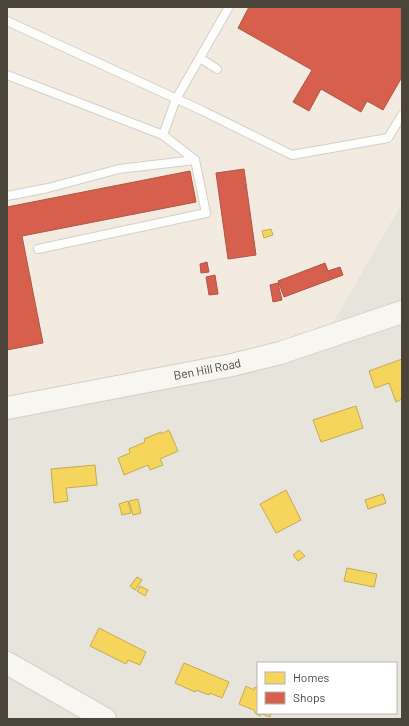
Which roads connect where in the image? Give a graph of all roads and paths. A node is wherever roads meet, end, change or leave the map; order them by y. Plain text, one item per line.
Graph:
1 (225, 8) edge
2 (7, 21) edge
3 (200, 58) junction
4 (217, 69) dead end
5 (7, 76) edge
6 (176, 99) junction
7 (402, 115) edge
8 (163, 135) junction
9 (196, 160) junction
10 (7, 196) edge
11 (38, 249) dead end
12 (402, 312) edge
13 (7, 408) edge
14 (7, 663) edge
15 (105, 719) edge

1 - 3 lane
2 - 6 lane
3 - 4 lane
3 - 6 lane
5 - 8 lane
6 - 7 lane
6 - 8 lane
8 - 9 lane
9 - 10 lane
9 - 11 lane
12 - 13 street, Ben Hill Road
14 - 15 street

